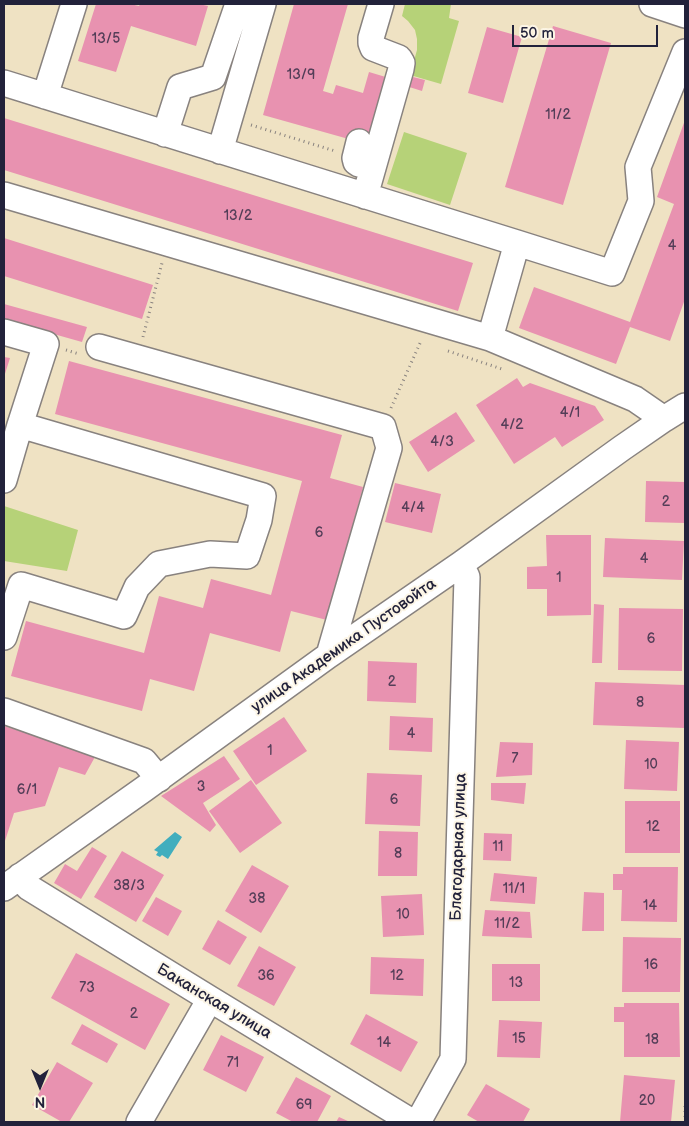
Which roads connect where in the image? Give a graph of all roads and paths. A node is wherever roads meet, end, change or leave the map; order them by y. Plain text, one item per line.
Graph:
1 (74, 4) edge
2 (238, 4) edge
3 (263, 4) edge
4 (380, 4) edge
5 (652, 4) edge
6 (685, 15) edge
7 (685, 52) edge
8 (4, 83) edge
9 (45, 96) junction
10 (247, 123) dead end
11 (165, 134) junction
12 (220, 151) junction
13 (363, 156) junction
14 (4, 195) edge
15 (365, 196) junction
16 (167, 243) junction
17 (518, 243) junction
18 (434, 322) junction
19 (4, 332) edge
20 (490, 338) junction
21 (46, 344) junction
22 (99, 347) joint
23 (136, 358) junction
24 (685, 406) edge
25 (664, 419) junction
26 (20, 425) junction
27 (383, 427) junction
28 (4, 480) edge
29 (461, 564) junction
30 (4, 637) edge
31 (329, 655) junction
32 (4, 711) edge
33 (159, 778) junction
34 (12, 882) edge
35 (210, 1000) junction
36 (685, 1102) edge
37 (139, 1122) edge
38 (412, 1122) edge
39 (418, 1122) edge
40 (684, 1122) edge

1 - 9 street
2 - 11 street
3 - 12 street
4 - 13 street
5 - 6 street
7 - 17 street
8 - 9 street
9 - 11 street
10 - 13 path
11 - 12 street
12 - 15 street
13 - 15 street
14 - 16 street
15 - 17 street
16 - 18 street
16 - 23 path
17 - 20 street
18 - 20 street
18 - 27 path
19 - 21 street
20 - 25 street
21 - 22 path
21 - 26 street
22 - 23 street
23 - 27 street
24 - 25 street, улица Академика Пустовойта
25 - 29 street, улица Академика Пустовойта
26 - 28 street
26 - 30 street
27 - 31 street
29 - 31 street, улица Академика Пустовойта
29 - 39 street, Благодарная улица
31 - 33 street, улица Академика Пустовойта
32 - 33 street
33 - 34 street, улица Академика Пустовойта
34 - 35 street, Баканская улица
35 - 37 street
35 - 38 street, Баканская улица
36 - 40 path

